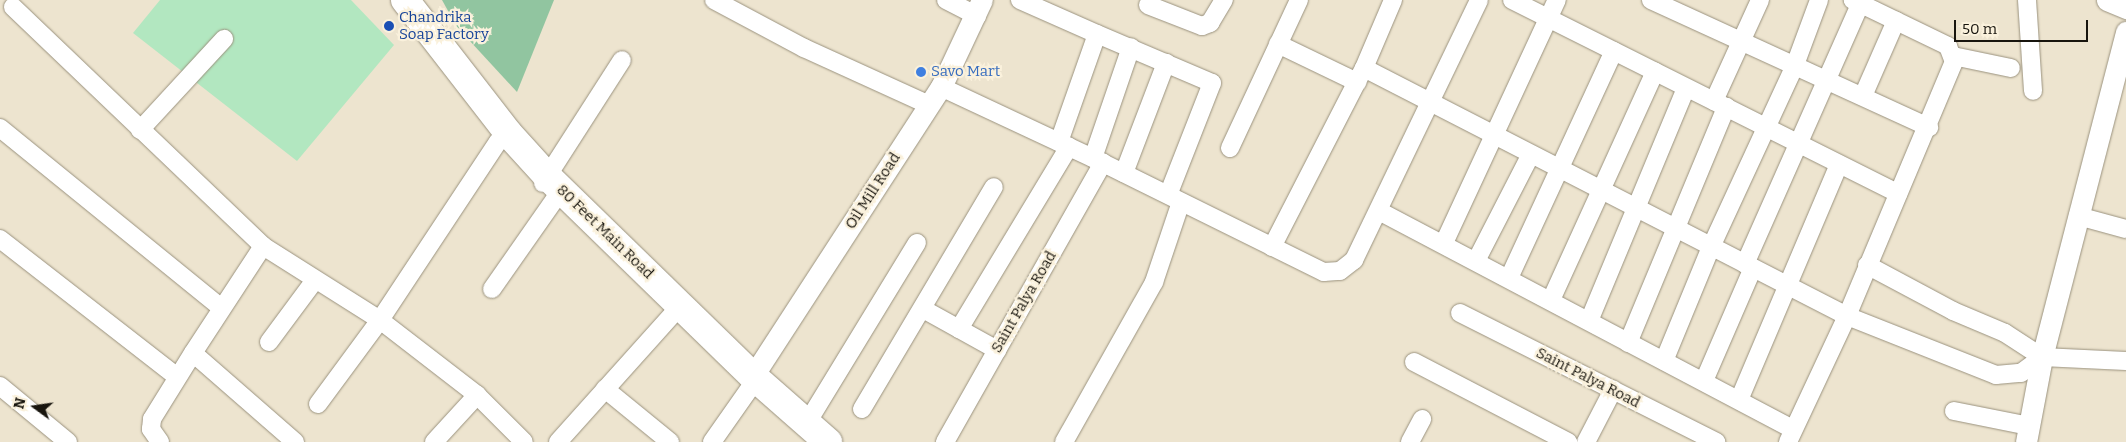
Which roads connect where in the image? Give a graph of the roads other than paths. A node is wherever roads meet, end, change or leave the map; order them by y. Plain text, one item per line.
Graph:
1 (389, 0) edge
2 (405, 0) edge
3 (714, 0) edge
4 (946, 0) edge
5 (1020, 0) edge
6 (1224, 0) edge
7 (1299, 0) edge
8 (1393, 0) edge
9 (1479, 0) edge
10 (1512, 0) edge
11 (1557, 0) edge
12 (1651, 0) edge
13 (1760, 0) edge
14 (1819, 0) edge
15 (2027, 0) edge
16 (2108, 0) edge
17 (1145, 2) edge
18 (1856, 2) edge
19 (13, 7) dead end
20 (979, 8) edge
21 (2126, 8) edge
22 (1550, 19) junction
23 (1896, 21) junction
24 (2126, 32) edge
25 (1097, 34) junction
26 (224, 39) dead end
27 (1739, 39) junction
28 (1278, 44) junction
29 (1131, 47) junction
30 (1614, 51) junction
31 (1953, 56) junction
32 (622, 60) dead end
33 (1166, 63) junction
34 (1796, 65) junction
35 (2011, 68) dead end
36 (1655, 72) junction
37 (1361, 75) junction
38 (1827, 80) junction
39 (941, 88) junction
40 (1686, 88) junction
41 (2034, 91) dead end
42 (1863, 96) junction
43 (1430, 103) junction
44 (1720, 104) junction
45 (929, 105) junction
46 (1766, 127) junction
47 (1929, 127) junction
48 (0, 128) edge
49 (140, 130) junction
50 (1494, 136) junction
51 (503, 138) junction
52 (1798, 144) junction
53 (1064, 145) junction
54 (1230, 148) dead end
55 (1530, 154) junction
56 (1098, 160) junction
57 (1839, 164) junction
58 (1559, 169) junction
59 (1124, 173) junction
60 (548, 187) junction
61 (994, 187) dead end
62 (1601, 190) junction
63 (1898, 193) junction
64 (1174, 198) junction
65 (1636, 209) junction
66 (1379, 211) junction
67 (2078, 216) junction
68 (1675, 229) junction
69 (2126, 229) edge
70 (0, 239) edge
71 (917, 243) dead end
72 (1444, 243) junction
73 (263, 246) junction
74 (1272, 247) junction
75 (1711, 247) junction
76 (1476, 261) junction
77 (1867, 265) junction
78 (1749, 266) junction
79 (1509, 278) junction
80 (315, 280) junction
81 (1789, 286) junction
82 (492, 289) dead end
83 (1551, 300) junction
84 (220, 307) junction
85 (923, 309) junction
86 (1460, 313) dead end
87 (672, 315) junction
88 (1846, 316) junction
89 (380, 320) junction
90 (1590, 320) junction
91 (959, 329) junction
92 (269, 342) dead end
93 (1628, 343) junction
94 (997, 350) junction
95 (193, 352) junction
96 (2042, 357) junction
97 (1664, 361) junction
98 (2126, 361) edge
99 (1414, 362) dead end
100 (177, 377) junction
101 (752, 382) junction
102 (1704, 382) junction
103 (0, 386) edge
104 (605, 390) junction
105 (1613, 390) junction
106 (477, 395) junction
107 (1739, 400) junction
108 (318, 404) dead end
109 (862, 409) dead end
110 (1954, 410) dead end
111 (1422, 419) dead end
112 (807, 433) edge
113 (2028, 434) edge
114 (1793, 438) edge
115 (68, 442) edge
116 (160, 442) edge
117 (296, 442) edge
118 (434, 442) edge
119 (524, 442) edge
120 (558, 442) edge
121 (670, 442) edge
122 (712, 442) edge
123 (828, 442) edge
124 (945, 442) edge
125 (1064, 442) edge
126 (1410, 442) edge
127 (1568, 442) edge
128 (1586, 442) edge
129 (1716, 442) edge

1 - 51 main road, 80 Feet Main Road
2 - 51 main road, 80 Feet Main Road
3 - 45 street
4 - 20 street
5 - 25 street
6 - 17 street
7 - 28 street
8 - 37 street
9 - 43 street
10 - 22 street
11 - 22 street
12 - 27 street
13 - 27 street
14 - 34 street
15 - 41 street
16 - 21 street
18 - 23 street
18 - 38 street
19 - 49 street
20 - 39 street, Oil Mill Road
22 - 30 street
22 - 50 street
23 - 31 street
23 - 42 street
24 - 67 street
25 - 29 street
25 - 53 street
26 - 49 street
27 - 34 street
27 - 44 street
28 - 37 street
28 - 54 street
29 - 33 street
29 - 56 street, Saint Palya Road
30 - 36 street
30 - 58 street
31 - 35 street
31 - 47 street
32 - 60 street
33 - 59 street
33 - 64 street
34 - 38 street
34 - 46 street
36 - 40 street
36 - 62 street
37 - 43 street
37 - 74 street
38 - 42 street
38 - 52 street
39 - 45 street, Oil Mill Road
39 - 53 street
40 - 44 street
40 - 65 street
42 - 47 street
43 - 50 street
43 - 66 street
44 - 46 street
44 - 68 street
45 - 101 street, Oil Mill Road
46 - 52 street
46 - 75 street
47 - 63 street
48 - 84 street
49 - 73 street
50 - 55 street
50 - 72 street
51 - 60 main road, 80 Feet Main Road
51 - 89 street
52 - 57 street
52 - 78 street
53 - 56 street
53 - 91 street
55 - 58 street
55 - 76 street
56 - 59 street
56 - 94 street, Saint Palya Road
57 - 63 street
57 - 81 street
58 - 62 street
58 - 79 street
59 - 64 street
60 - 82 street
60 - 87 main road, 80 Feet Main Road
60 - 101 main road, 80 Feet Main Road
61 - 85 street
62 - 65 street
62 - 83 street
63 - 77 street
64 - 74 street
64 - 125 street
65 - 68 street
65 - 90 street
66 - 72 street
66 - 74 street
67 - 69 street
67 - 96 street
68 - 75 street
68 - 93 street
70 - 100 street
71 - 112 street
72 - 76 street
73 - 80 street
73 - 84 street
75 - 78 street
75 - 97 street
76 - 79 street
77 - 88 street
77 - 96 street
78 - 81 street
78 - 102 street
79 - 83 street
80 - 89 street
80 - 92 street
81 - 88 street
81 - 107 street
83 - 90 street
84 - 95 street
85 - 91 street
85 - 109 street
86 - 105 street, Saint Palya Road
87 - 101 main road, 80 Feet Main Road
87 - 104 street
88 - 96 street
88 - 114 street
89 - 106 street
89 - 108 street
90 - 93 street
91 - 94 street
93 - 97 street
94 - 124 street, Saint Palya Road
95 - 100 street
95 - 117 street
96 - 98 street
96 - 113 street
97 - 102 street
99 - 127 street
100 - 116 street
101 - 112 main road, 80 Feet Main Road
101 - 122 street
102 - 107 street
103 - 115 street
104 - 120 street
104 - 121 street
105 - 128 street
105 - 129 street, Saint Palya Road
106 - 118 street
106 - 119 street
107 - 114 street
110 - 113 street
111 - 126 street
112 - 123 main road, 80 Feet Main Road

